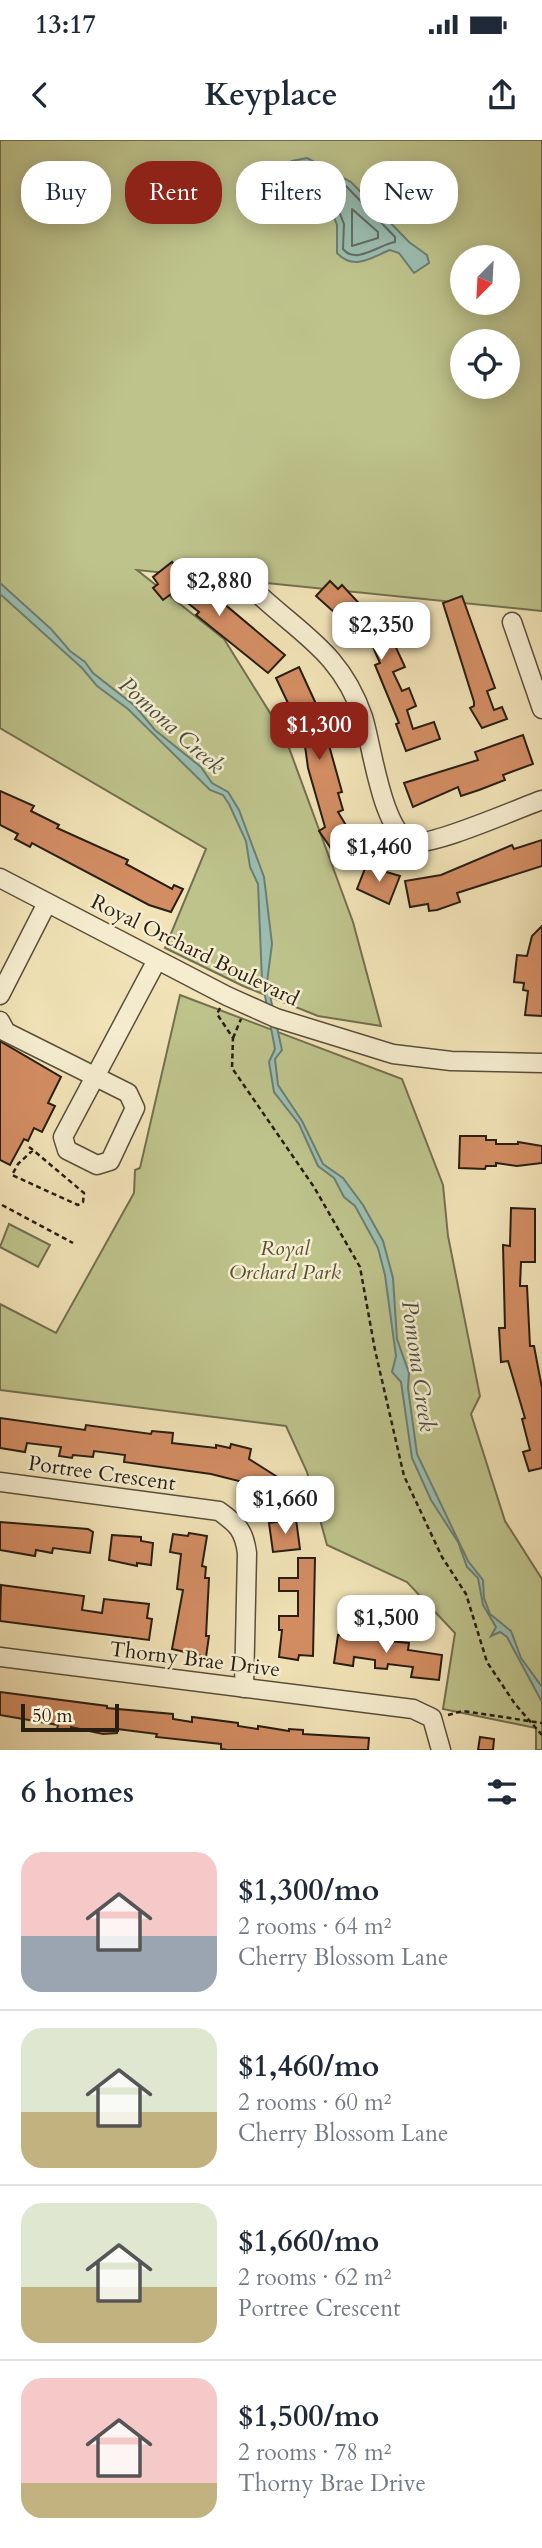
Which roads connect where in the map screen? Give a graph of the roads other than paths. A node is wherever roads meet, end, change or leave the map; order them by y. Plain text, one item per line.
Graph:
1 (254, 590) dead end
2 (512, 622) dead end
3 (542, 709) edge
4 (542, 800) edge
5 (0, 878) edge
6 (47, 903) junction
7 (156, 960) junction
8 (0, 995) edge
9 (0, 1021) edge
10 (542, 1063) edge
11 (96, 1076) junction
12 (0, 1482) edge
13 (0, 1657) edge
14 (244, 1688) junction
15 (441, 1750) edge

1 - 4 street
2 - 3 street
5 - 6 street, Royal Orchard Boulevard
6 - 7 street, Royal Orchard Boulevard
6 - 8 street
7 - 10 street, Royal Orchard Boulevard
7 - 11 street
9 - 11 street
11 - 11 street
12 - 14 street, Portree Crescent
13 - 14 street, Thorny Brae Drive
14 - 15 street, Thorny Brae Drive

